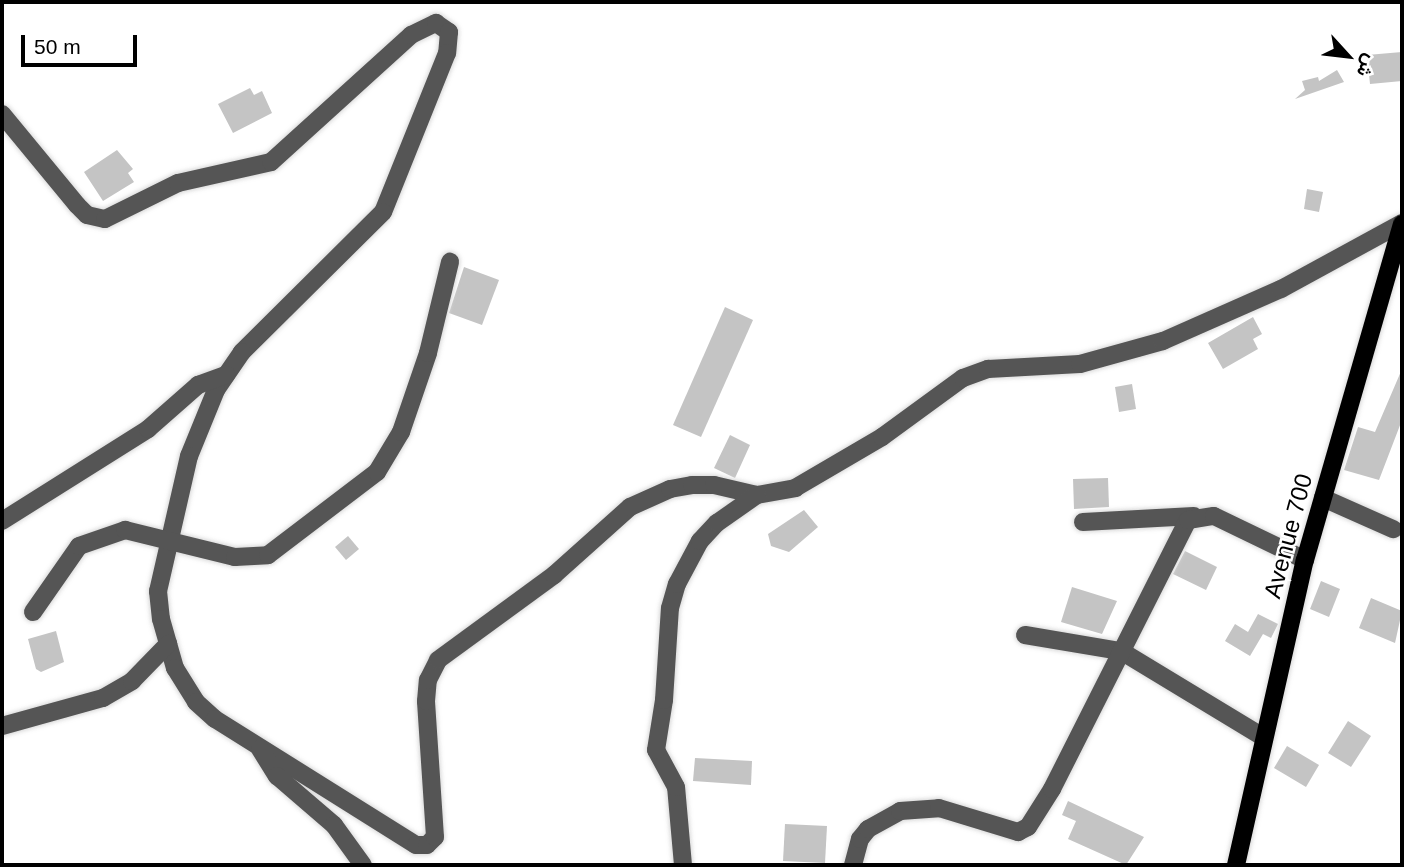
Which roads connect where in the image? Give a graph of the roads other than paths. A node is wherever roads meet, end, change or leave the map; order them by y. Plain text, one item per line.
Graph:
1 (2, 114) edge
2 (1402, 224) edge
3 (450, 262) dead end
4 (226, 376) junction
5 (757, 495) junction
6 (1323, 498) junction
7 (1194, 516) junction
8 (2, 521) edge
9 (1083, 522) dead end
10 (1393, 528) dead end
11 (170, 542) junction
12 (1305, 560) junction
13 (33, 612) dead end
14 (1026, 635) dead end
15 (168, 644) junction
16 (1121, 651) junction
17 (2, 726) edge
18 (1263, 737) junction
19 (259, 746) junction
20 (363, 865) edge
21 (683, 865) edge
22 (853, 865) edge
23 (1236, 865) edge

1 - 4 street
2 - 5 street
2 - 6 main road, Avenue 700
3 - 11 street
4 - 8 street
4 - 11 street
5 - 19 street
5 - 21 street
6 - 10 street
6 - 12 main road, Avenue 700
7 - 9 street
7 - 12 street
7 - 16 street
11 - 13 street
11 - 15 street
12 - 18 main road, Avenue 700
14 - 16 street
15 - 17 street
15 - 19 street
16 - 18 street
16 - 22 street
18 - 23 main road, Avenue 700
19 - 20 street

